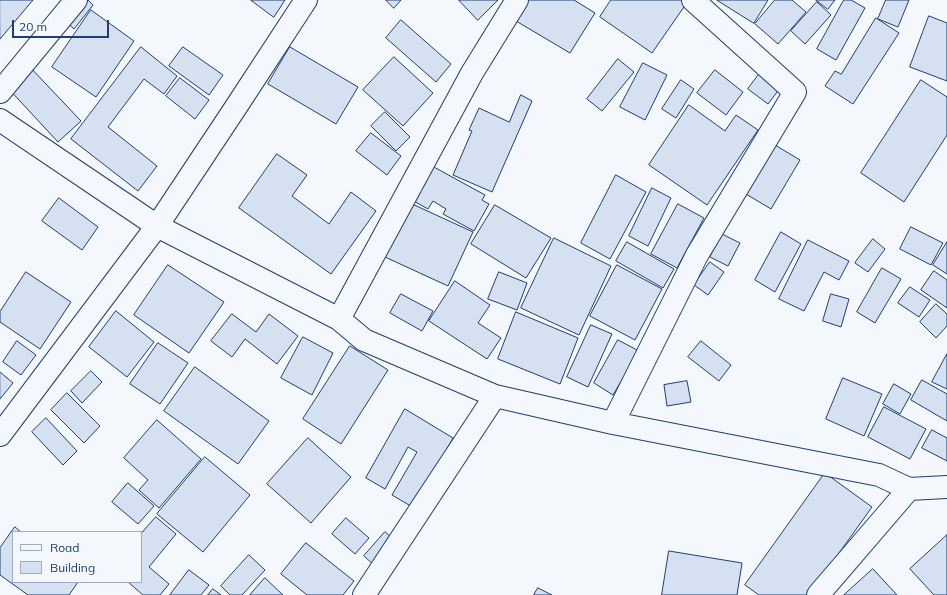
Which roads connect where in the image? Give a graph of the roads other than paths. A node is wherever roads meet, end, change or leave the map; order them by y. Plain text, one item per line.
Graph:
1 (76, 0) edge
2 (306, 0) edge
3 (517, 0) edge
4 (693, 0) edge
5 (0, 92) edge
6 (0, 120) edge
7 (157, 226) junction
8 (339, 319) junction
9 (495, 396) junction
10 (613, 423) junction
11 (0, 435) edge
12 (947, 487) edge
13 (909, 489) junction
14 (364, 595) edge
15 (818, 595) edge

1 - 5 street
2 - 7 street
3 - 8 street
4 - 10 street
6 - 7 street
7 - 8 street
7 - 11 street
8 - 9 street
9 - 10 street
9 - 14 street
10 - 13 street
12 - 13 street
13 - 15 street

